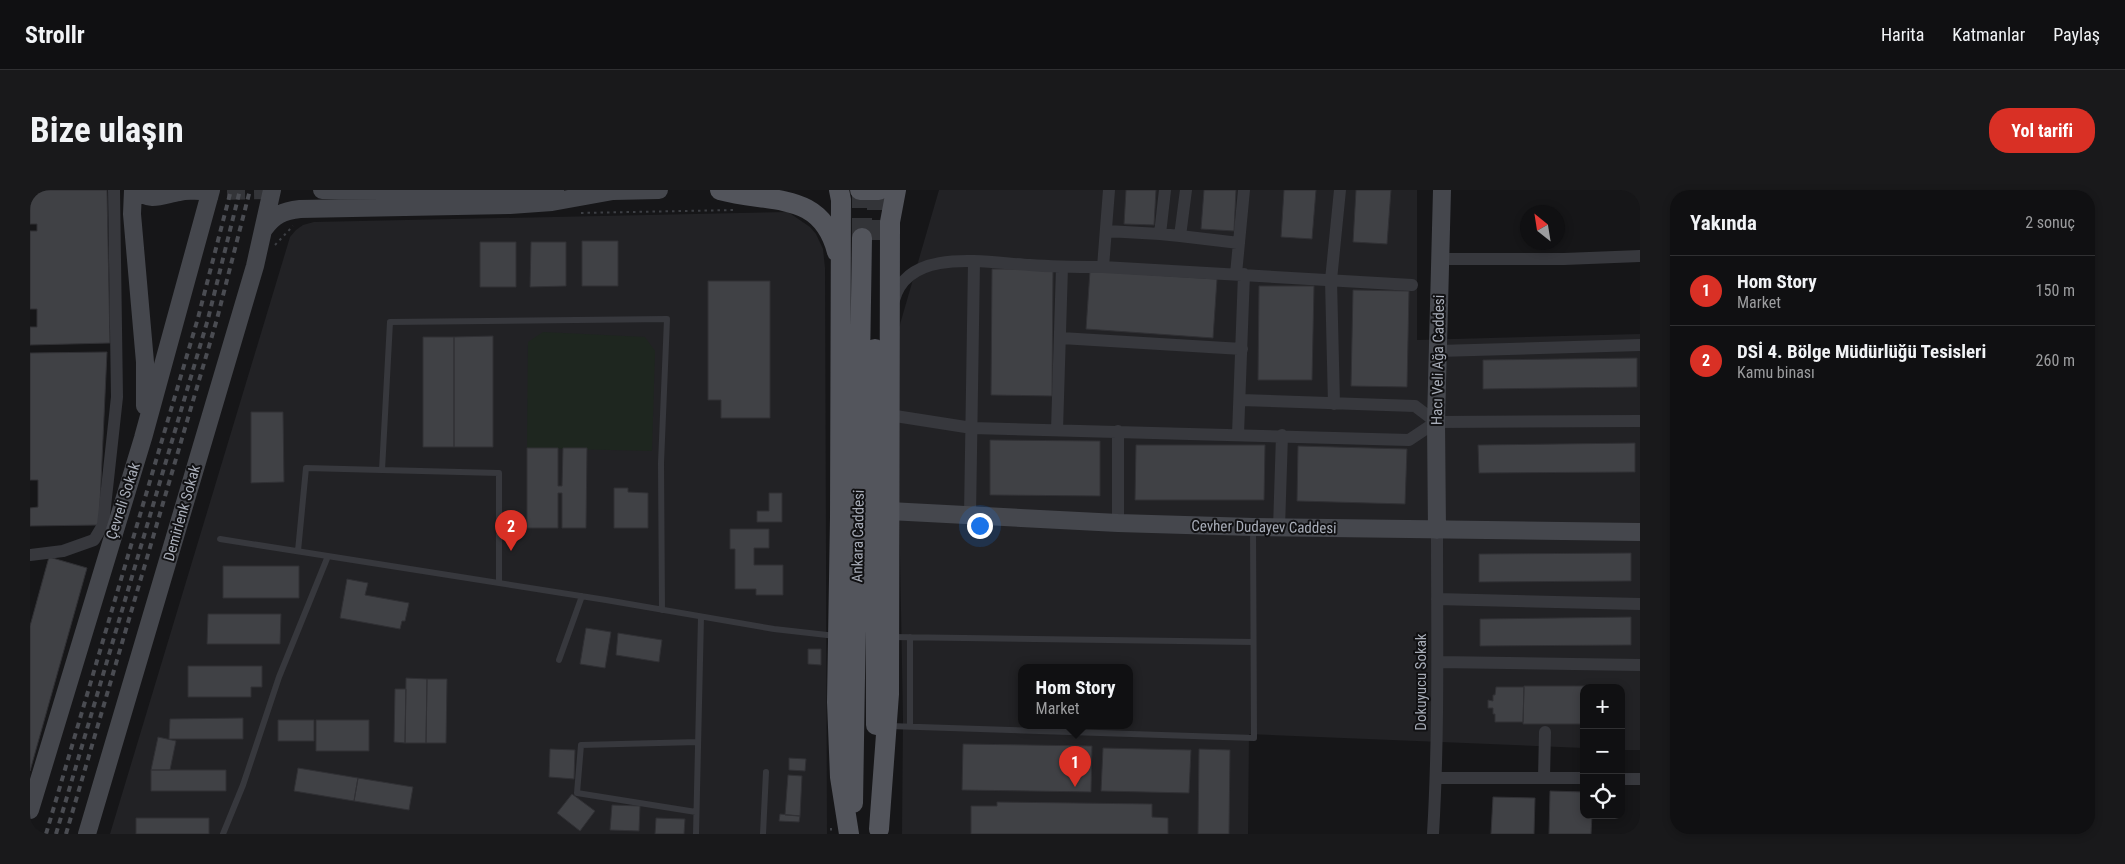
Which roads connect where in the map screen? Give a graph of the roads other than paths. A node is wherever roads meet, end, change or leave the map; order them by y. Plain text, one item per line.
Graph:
1 (114, 190) edge
2 (133, 190) edge
3 (137, 190) edge
4 (205, 190) edge
5 (272, 190) edge
6 (322, 190) edge
7 (658, 190) edge
8 (720, 190) edge
9 (839, 190) edge
10 (860, 190) edge
11 (879, 190) edge
12 (896, 190) edge
13 (1109, 190) edge
14 (1165, 190) edge
15 (1186, 190) edge
16 (1244, 190) edge
17 (1340, 190) edge
18 (1442, 190) edge
19 (613, 191) edge
20 (264, 229) junction
21 (1107, 231) junction
22 (1160, 234) junction
23 (1180, 236) junction
24 (1239, 243) junction
25 (1640, 256) edge
26 (1440, 258) junction
27 (974, 262) junction
28 (1062, 267) junction
29 (1103, 267) junction
30 (841, 269) junction
31 (1240, 274) junction
32 (1332, 280) junction
33 (1412, 285) dead end
34 (889, 320) junction
35 (1061, 338) junction
36 (1640, 345) edge
37 (1242, 349) junction
38 (1438, 351) junction
39 (1241, 400) junction
40 (1334, 404) junction
41 (889, 415) junction
42 (1640, 421) edge
43 (1436, 422) junction
44 (972, 428) junction
45 (1057, 430) junction
46 (1118, 431) junction
47 (1238, 434) junction
48 (1282, 435) junction
49 (143, 438) junction
50 (382, 470) junction
51 (889, 512) junction
52 (970, 516) junction
53 (1118, 523) junction
54 (1253, 527) junction
55 (1278, 528) junction
56 (1437, 530) junction
57 (1640, 532) edge
58 (220, 539) dead end
59 (102, 542) junction
60 (298, 551) junction
61 (30, 555) edge
62 (328, 556) junction
63 (499, 583) junction
64 (582, 596) junction
65 (1437, 599) junction
66 (1640, 604) edge
67 (662, 610) junction
68 (701, 616) junction
69 (839, 636) junction
70 (900, 637) junction
71 (1253, 642) junction
72 (559, 660) dead end
73 (1438, 662) junction
74 (1640, 665) edge
75 (888, 726) junction
76 (910, 726) junction
77 (1545, 732) dead end
78 (698, 742) junction
79 (766, 772) dead end
80 (1436, 778) junction
81 (1544, 778) junction
82 (1580, 778) edge
83 (1625, 779) edge
84 (1640, 779) edge
85 (30, 810) edge
86 (696, 812) junction
87 (880, 831) edge
88 (87, 834) edge
89 (223, 834) edge
90 (696, 834) edge
91 (763, 834) edge
92 (851, 834) edge
93 (1433, 834) edge

1 - 59 street
2 - 49 street
3 - 4 street
4 - 49 street, Çevreli Sokak
5 - 20 street, Demirlenk Sokak
6 - 19 street
7 - 19 street
8 - 30 main road
9 - 30 main road
10 - 11 main road
12 - 34 main road
13 - 21 street
14 - 22 street
15 - 23 street
16 - 24 street
17 - 32 street
18 - 26 street, Hacı Veli Ağa Caddesi
19 - 20 street
20 - 88 street, Demirlenk Sokak
21 - 22 street
21 - 29 street
22 - 23 street
23 - 24 street
24 - 31 street
25 - 26 street
26 - 38 street, Hacı Veli Ağa Caddesi
27 - 28 street
27 - 34 street
27 - 44 street
28 - 29 street
28 - 35 street
29 - 31 street
30 - 69 main road
31 - 32 street
31 - 37 street
32 - 33 street
32 - 40 street
34 - 41 main road
35 - 37 street
35 - 45 street
36 - 38 street
37 - 39 street
38 - 43 street, Hacı Veli Ağa Caddesi
39 - 40 street
39 - 47 street
40 - 43 street
41 - 44 street
41 - 51 main road
42 - 43 street
43 - 48 street
43 - 56 street, Hacı Veli Ağa Caddesi
44 - 45 street
44 - 52 street
45 - 46 street
46 - 47 street
46 - 53 street
47 - 48 street
48 - 55 street
49 - 59 street, Çevreli Sokak
50 - 60 lane
50 - 63 lane
50 - 67 lane
51 - 52 street, Cevher Dudayev Caddesi
51 - 70 main road
52 - 53 street, Cevher Dudayev Caddesi
53 - 54 street, Cevher Dudayev Caddesi
54 - 55 street, Cevher Dudayev Caddesi
54 - 71 lane
55 - 56 street, Cevher Dudayev Caddesi
56 - 57 street, Cevher Dudayev Caddesi
56 - 65 street, Dokuyucu Sokak
58 - 60 lane
59 - 61 street
59 - 85 street, Çevreli Sokak
60 - 62 lane
62 - 63 lane
62 - 89 lane
63 - 64 lane
64 - 67 lane
64 - 72 lane
65 - 66 street
65 - 73 street, Dokuyucu Sokak
67 - 68 lane
68 - 69 lane
68 - 78 lane
69 - 92 main road
70 - 71 lane
70 - 75 main road
70 - 76 lane
71 - 76 lane
73 - 74 street
73 - 80 street, Dokuyucu Sokak
75 - 76 lane
75 - 87 main road
77 - 81 street
78 - 86 lane
78 - 86 lane
79 - 91 lane
80 - 81 street
80 - 93 street, Dokuyucu Sokak
81 - 82 street
83 - 84 street
86 - 90 lane
87 - 92 main road, Ankara Caddesi

